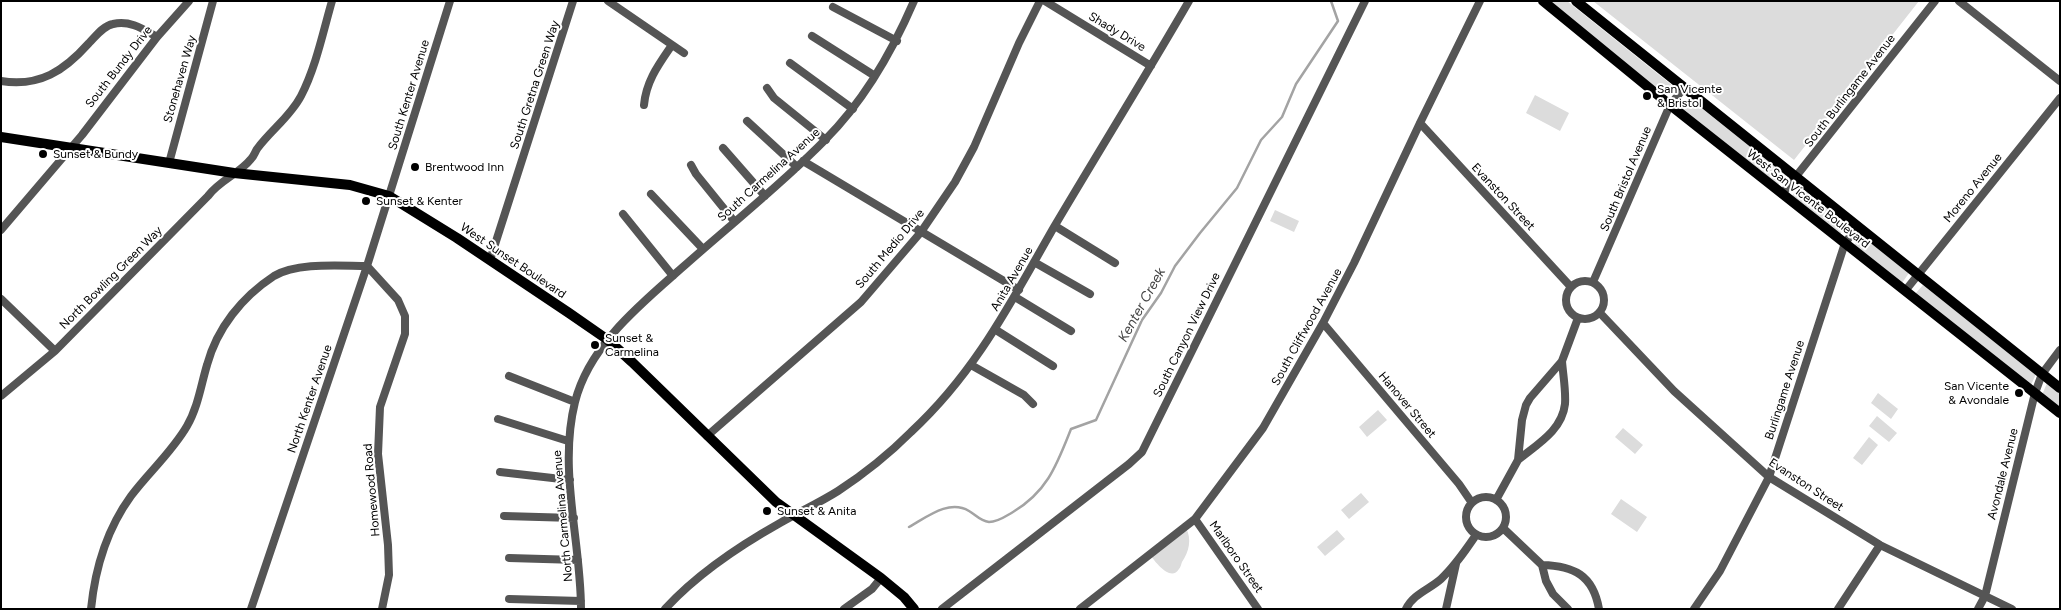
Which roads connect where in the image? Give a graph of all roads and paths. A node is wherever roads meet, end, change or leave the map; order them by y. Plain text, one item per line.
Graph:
1 (188, 1) edge
2 (213, 1) edge
3 (332, 1) edge
4 (450, 1) edge
5 (574, 1) edge
6 (608, 1) edge
7 (914, 1) edge
8 (1040, 1) edge
9 (1045, 1) edge
10 (1190, 1) edge
11 (1365, 1) edge
12 (1480, 1) edge
13 (1543, 1) edge
14 (1576, 1) edge
15 (1935, 1) edge
16 (1959, 1) edge
17 (833, 7) dead end
18 (812, 36) dead end
19 (156, 37) junction
20 (897, 41) junction
21 (672, 45) junction
22 (684, 53) dead end
23 (790, 62) dead end
24 (1151, 66) junction
25 (875, 76) junction
26 (1, 81) edge
27 (2060, 81) edge
28 (767, 88) dead end
29 (1684, 88) junction
30 (2060, 98) edge
31 (644, 105) dead end
32 (1670, 105) junction
33 (853, 109) junction
34 (747, 121) dead end
35 (1420, 123) junction
36 (1, 137) edge
37 (826, 140) junction
38 (69, 148) junction
39 (722, 148) dead end
40 (803, 161) junction
41 (169, 163) junction
42 (691, 165) dead end
43 (797, 167) junction
44 (234, 173) junction
45 (1796, 177) junction
46 (651, 194) dead end
47 (1782, 194) junction
48 (389, 196) junction
49 (765, 196) junction
50 (623, 214) dead end
51 (734, 221) junction
52 (1055, 226) junction
53 (1858, 226) junction
54 (1, 230) edge
55 (921, 232) junction
56 (1845, 243) junction
57 (703, 249) junction
58 (490, 260) junction
59 (1034, 262) junction
60 (1115, 264) dead end
61 (367, 266) junction
62 (1918, 274) junction
63 (673, 276) junction
64 (1593, 282) junction
65 (1570, 287) junction
66 (1905, 291) junction
67 (1017, 293) junction
68 (1090, 294) dead end
69 (1, 299) edge
70 (1600, 313) junction
71 (1578, 318) junction
72 (1323, 323) junction
73 (996, 330) junction
74 (1071, 331) dead end
75 (608, 340) junction
76 (2060, 350) edge
77 (55, 351) junction
78 (1562, 361) junction
79 (971, 365) junction
80 (1053, 366) dead end
81 (2042, 374) junction
82 (509, 376) dead end
83 (2060, 388) edge
84 (2035, 393) junction
85 (1, 396) edge
86 (575, 402) junction
87 (1033, 404) dead end
88 (2060, 413) edge
89 (498, 419) dead end
90 (707, 436) junction
91 (568, 441) junction
92 (1518, 460) junction
93 (500, 472) dead end
94 (1769, 477) junction
95 (570, 480) junction
96 (1496, 500) junction
97 (1472, 503) junction
98 (794, 515) junction
99 (504, 516) dead end
100 (574, 518) junction
101 (1195, 519) junction
102 (1503, 528) junction
103 (1476, 535) junction
104 (1880, 545) junction
105 (509, 558) dead end
106 (578, 560) junction
107 (1457, 563) junction
108 (1542, 566) junction
109 (881, 578) junction
110 (1985, 596) junction
111 (509, 599) dead end
112 (581, 605) edge
113 (91, 609) edge
114 (251, 609) edge
115 (382, 609) edge
116 (665, 609) edge
117 (844, 609) edge
118 (914, 609) edge
119 (942, 609) edge
120 (1080, 609) edge
121 (1258, 609) edge
122 (1406, 609) edge
123 (1446, 609) edge
124 (1568, 609) edge
125 (1599, 609) edge
126 (1694, 609) edge
127 (1838, 609) edge
128 (1978, 609) edge
129 (2012, 609) edge

1 - 19 street, South Bundy Drive
2 - 41 street, Stonehaven Way
3 - 44 street, North Bowling Green Way
4 - 48 street, South Kenter Avenue
5 - 58 street, South Gretna Green Way
6 - 21 street
7 - 20 street, South Carmelina Avenue
8 - 55 street, South Medio Drive
9 - 24 street, Shady Drive
10 - 24 street, Anita Avenue
11 - 119 street, South Canyon View Drive
12 - 35 street, South Cliffwood Avenue
13 - 32 main road, West San Vicente Boulevard
14 - 29 main road, West San Vicente Boulevard
15 - 45 street, South Burlingame Avenue
16 - 27 street
17 - 20 street
18 - 25 street
19 - 26 street
19 - 38 street, South Bundy Drive
20 - 25 street, South Carmelina Avenue
21 - 22 street
21 - 31 street
23 - 33 street
24 - 52 street, Anita Avenue
25 - 33 street, South Carmelina Avenue
28 - 37 street
29 - 32 street, South Bristol Avenue
29 - 45 main road, West San Vicente Boulevard
30 - 62 street, Moreno Avenue
32 - 47 main road, West San Vicente Boulevard
32 - 64 street, South Bristol Avenue
33 - 37 street, South Carmelina Avenue
34 - 43 street
35 - 65 street, Evanston Street
35 - 72 street, South Cliffwood Avenue
36 - 38 main road, West Sunset Boulevard
37 - 40 street, South Carmelina Avenue
38 - 41 main road, West Sunset Boulevard
38 - 54 street, South Bundy Drive
39 - 49 street
40 - 43 street, South Carmelina Avenue
40 - 55 street
41 - 44 main road, West Sunset Boulevard
42 - 51 street
43 - 49 street, South Carmelina Avenue
44 - 48 main road, West Sunset Boulevard
44 - 77 street, North Bowling Green Way
45 - 47 street, South Burlingame Avenue
45 - 53 main road, West San Vicente Boulevard
46 - 57 street
47 - 56 main road, West San Vicente Boulevard
48 - 58 main road, West Sunset Boulevard
48 - 61 street, North Kenter Avenue
49 - 51 street, South Carmelina Avenue
50 - 63 street
51 - 57 street, South Carmelina Avenue
52 - 59 street, Anita Avenue
52 - 60 street
53 - 56 street, Burlingame Avenue
53 - 62 main road, West San Vicente Boulevard
55 - 67 street
55 - 90 street, South Medio Drive
56 - 66 main road, West San Vicente Boulevard
56 - 94 street, Burlingame Avenue
57 - 63 street, South Carmelina Avenue
58 - 75 main road, West Sunset Boulevard
59 - 67 street, Anita Avenue
59 - 68 street
61 - 113 street
61 - 114 street, North Kenter Avenue
61 - 115 street, Homewood Road
62 - 66 street, Moreno Avenue
62 - 81 main road, West San Vicente Boulevard
63 - 75 street, South Carmelina Avenue
64 - 65 street
64 - 70 street
65 - 71 street
66 - 84 main road, West San Vicente Boulevard
67 - 73 street, Anita Avenue
67 - 74 street
69 - 77 street
70 - 71 street
70 - 94 street, Evanston Street
71 - 78 street
72 - 97 street, Hanover Street
72 - 101 street, South Cliffwood Avenue
73 - 79 street, Anita Avenue
73 - 80 street
75 - 86 street, North Carmelina Avenue
75 - 90 main road, West Sunset Boulevard
76 - 81 street, Avondale Avenue
77 - 85 street, North Bowling Green Way
78 - 92 street
78 - 92 street
79 - 87 street
79 - 98 street, Anita Avenue
81 - 83 main road, West San Vicente Boulevard
81 - 84 street, Avondale Avenue
82 - 86 street
84 - 88 main road, West San Vicente Boulevard
84 - 110 street, Avondale Avenue
86 - 91 street, North Carmelina Avenue
89 - 91 street
90 - 98 main road, West Sunset Boulevard
91 - 95 street, North Carmelina Avenue
92 - 96 street
93 - 95 street
94 - 104 street, Evanston Street
94 - 126 street, Burlingame Avenue
95 - 100 street, North Carmelina Avenue
96 - 97 street
96 - 102 street
97 - 103 street
98 - 109 main road, West Sunset Boulevard
98 - 116 street, Anita Avenue
99 - 100 street
100 - 106 street, North Carmelina Avenue
101 - 120 street, South Cliffwood Avenue
101 - 121 street, Marlboro Street
102 - 103 street
102 - 108 street
103 - 107 street
104 - 110 street, Evanston Street
104 - 127 street
105 - 106 street
106 - 112 street, North Carmelina Avenue
107 - 122 street
107 - 123 street
108 - 124 street
108 - 125 street
109 - 117 street
109 - 118 main road, West Sunset Boulevard
110 - 128 street, Avondale Avenue
110 - 129 street, Evanston Street
111 - 112 street

